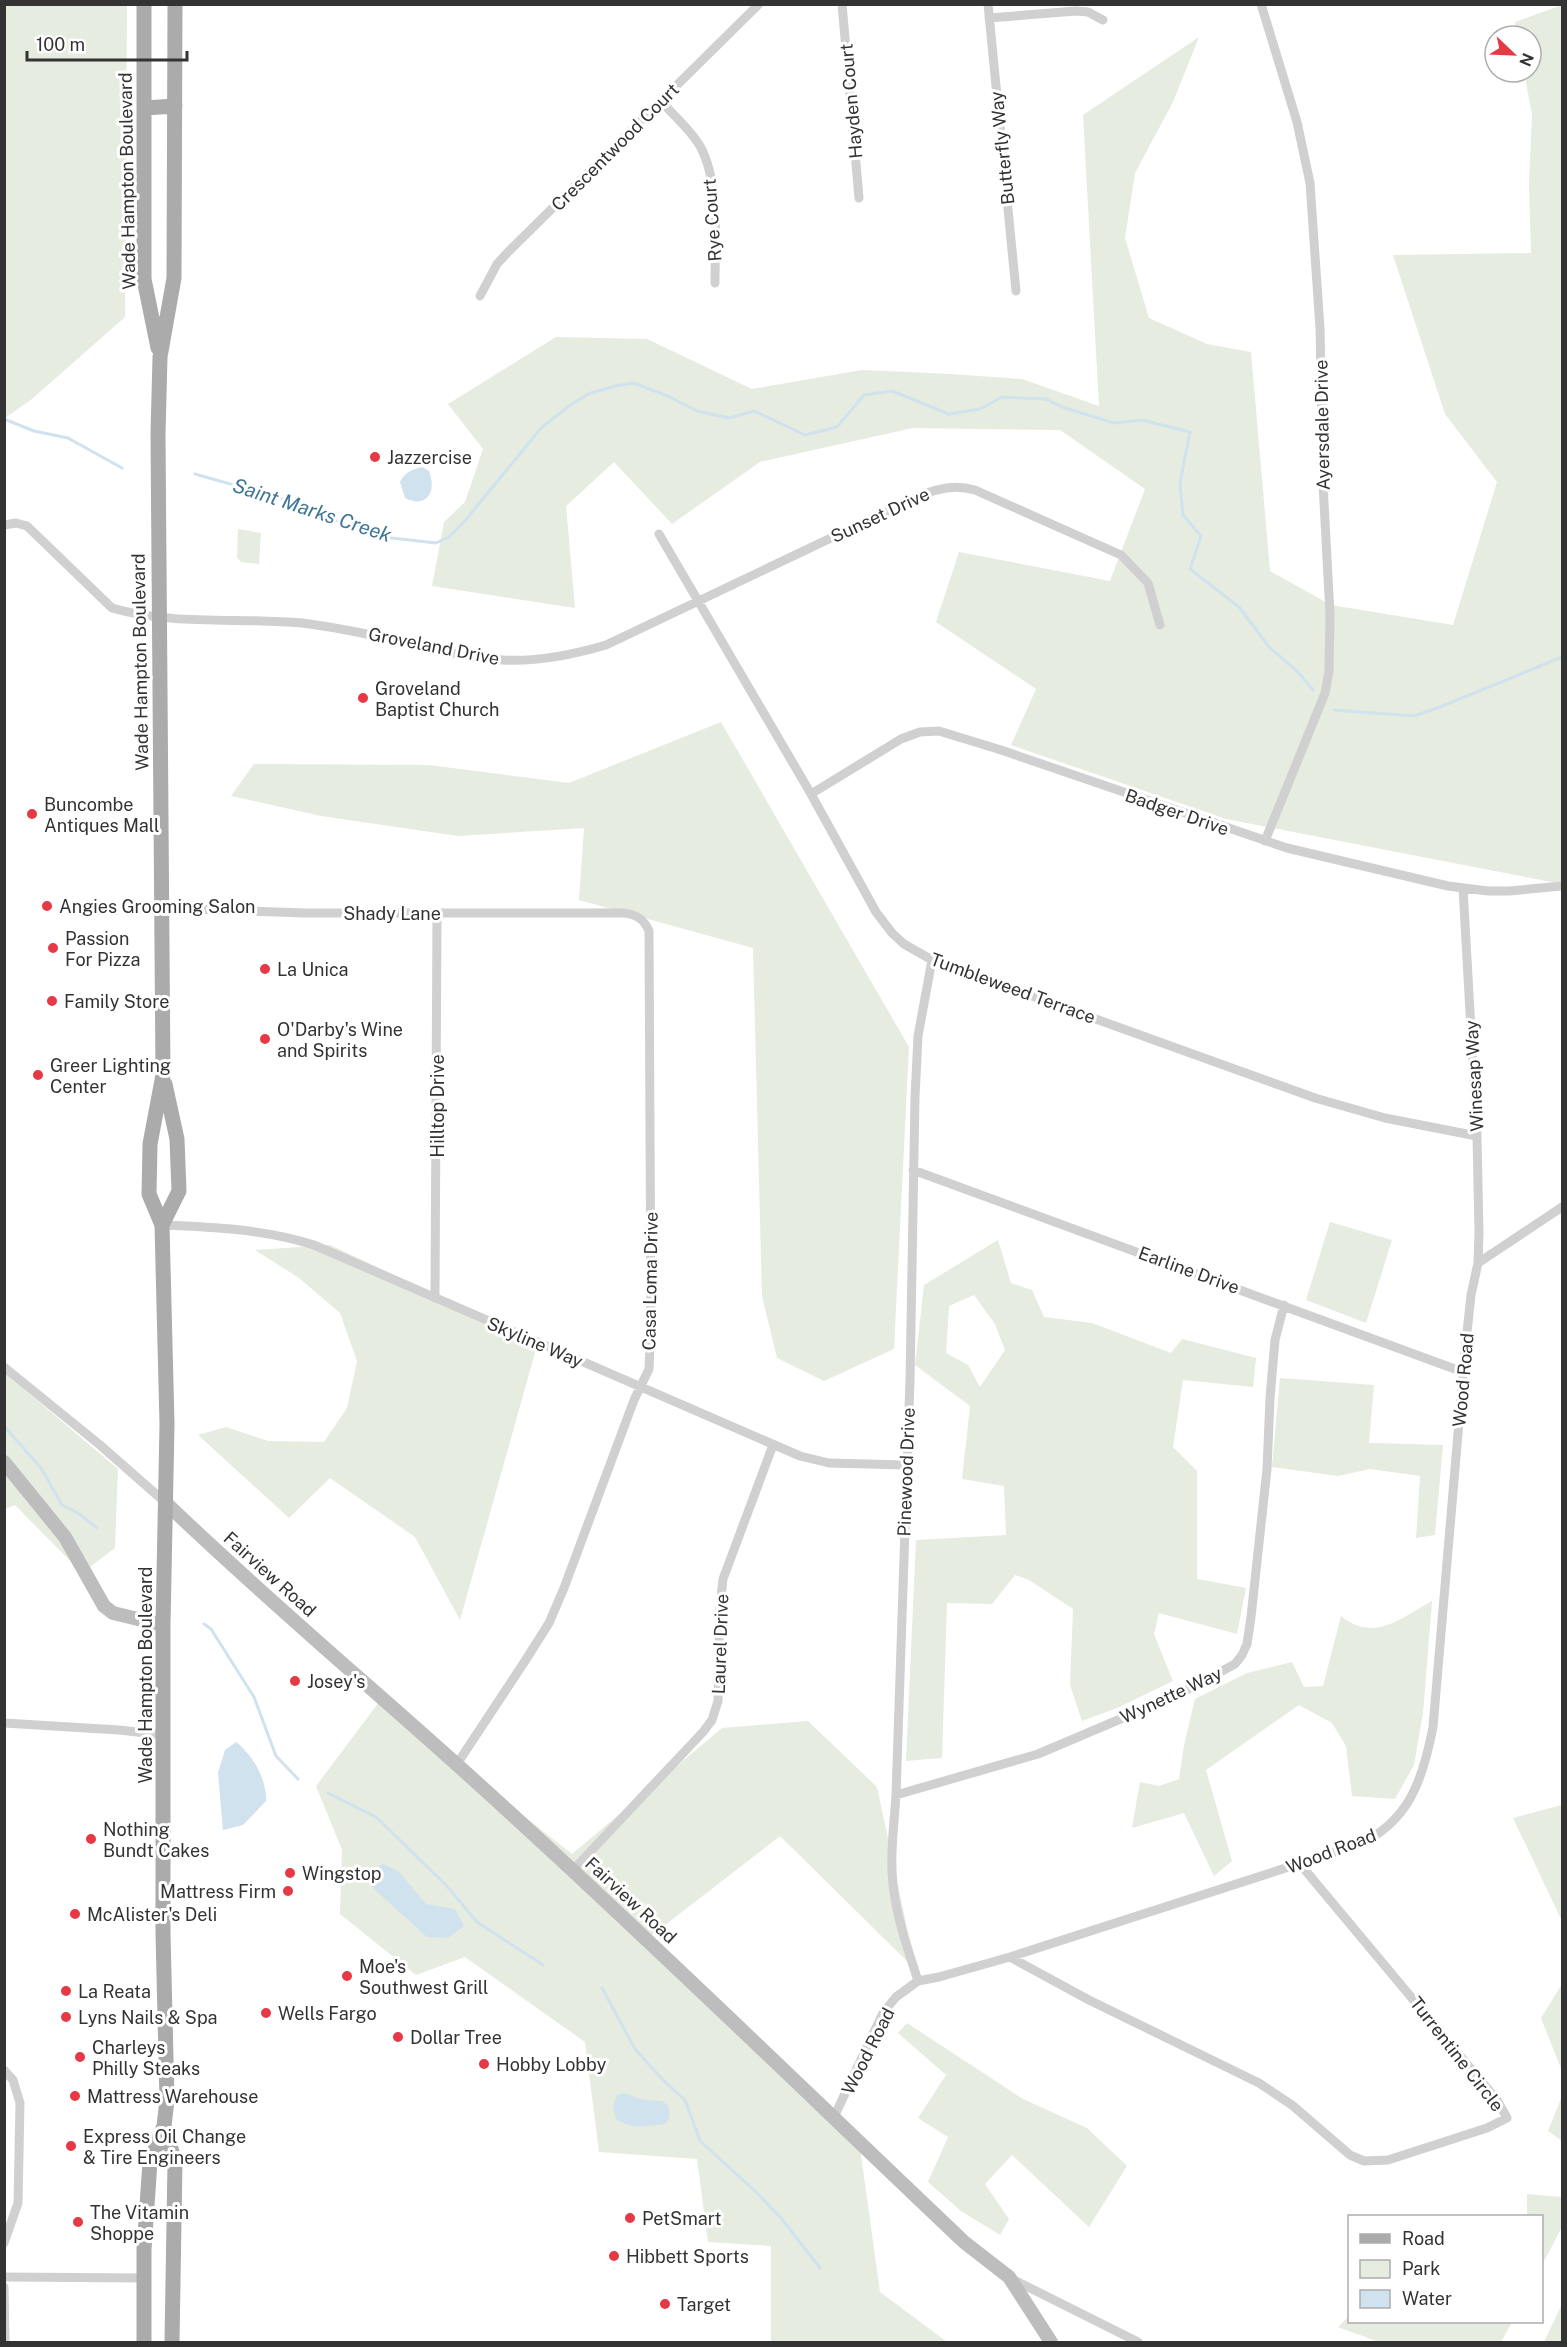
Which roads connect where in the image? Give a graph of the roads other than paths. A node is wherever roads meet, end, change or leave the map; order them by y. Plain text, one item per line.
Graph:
1 (144, 4) edge
2 (175, 4) edge
3 (759, 4) edge
4 (842, 4) edge
5 (988, 4) edge
6 (1261, 4) edge
7 (989, 18) junction
8 (1103, 20) dead end
9 (661, 101) junction
10 (175, 106) junction
11 (145, 108) junction
12 (859, 198) dead end
13 (716, 283) dead end
14 (1016, 291) dead end
15 (480, 296) dead end
16 (159, 357) junction
17 (4, 525) edge
18 (659, 534) dead end
19 (699, 601) junction
20 (159, 617) junction
21 (1160, 625) dead end
22 (811, 794) junction
23 (1265, 841) junction
24 (1563, 886) edge
25 (1463, 888) junction
26 (162, 908) junction
27 (623, 913) joint
28 (437, 914) junction
29 (932, 960) junction
30 (163, 1075) junction
31 (1477, 1136) junction
32 (913, 1170) junction
33 (1563, 1207) edge
34 (162, 1225) junction
35 (1478, 1263) junction
36 (435, 1298) junction
37 (1284, 1305) junction
38 (4, 1367) edge
39 (1463, 1372) junction
40 (640, 1388) junction
41 (773, 1445) junction
42 (4, 1462) edge
43 (906, 1465) junction
44 (166, 1503) junction
45 (163, 1626) junction
46 (4, 1723) edge
47 (164, 1735) junction
48 (457, 1764) junction
49 (896, 1795) junction
50 (1300, 1864) junction
51 (573, 1870) junction
52 (1010, 1957) junction
53 (918, 1981) junction
54 (4, 2070) edge
55 (834, 2117) junction
56 (164, 2126) junction
57 (4, 2243) edge
58 (4, 2277) edge
59 (1009, 2277) junction
60 (145, 2278) junction
61 (4, 2287) edge
62 (5, 2343) edge
63 (144, 2343) edge
64 (172, 2343) edge
65 (1052, 2343) edge
66 (1138, 2343) edge

1 - 11 main road, Wade Hampton Boulevard
2 - 10 main road, Wade Hampton Boulevard
3 - 9 street, Crescentwood Court
4 - 12 street, Hayden Court
5 - 7 street, Butterfly Way
6 - 23 street, Ayersdale Drive
7 - 8 street
7 - 14 street, Butterfly Way
9 - 13 street, Rye Court
9 - 15 street, Crescentwood Court
10 - 11 main road
10 - 16 main road, Wade Hampton Boulevard
11 - 16 main road, Wade Hampton Boulevard
16 - 20 main road, Wade Hampton Boulevard
17 - 20 street, Groveland Drive
18 - 19 street, Tumbleweed Terrace
19 - 20 street, Groveland Drive
19 - 21 street, Sunset Drive
19 - 22 street, Tumbleweed Terrace
20 - 26 main road, Wade Hampton Boulevard
22 - 23 street, Badger Drive
22 - 29 street, Tumbleweed Terrace
23 - 25 street, Badger Drive
24 - 25 street, Badger Drive
25 - 31 street, Winesap Way
26 - 28 street, Shady Lane
26 - 30 main road, Wade Hampton Boulevard
27 - 28 street, Shady Lane
27 - 40 street, Casa Loma Drive
28 - 36 street, Hilltop Drive
29 - 31 street, Tumbleweed Terrace
29 - 32 street, Pinewood Drive
30 - 34 main road, Wade Hampton Boulevard
30 - 34 main road, Wade Hampton Boulevard
31 - 35 street, Winesap Way
32 - 37 street, Earline Drive
32 - 43 street, Pinewood Drive
33 - 35 street
34 - 36 street, Skyline Way
34 - 44 main road, Wade Hampton Boulevard
35 - 39 street, Wood Road
36 - 40 street, Skyline Way
37 - 39 street, Earline Drive
37 - 49 street, Wynette Way
38 - 44 street
39 - 50 street, Wood Road
40 - 41 street, Skyline Way
40 - 48 street, Casa Loma Drive
41 - 43 street, Skyline Way
41 - 51 street, Laurel Drive
42 - 45 street
43 - 49 street, Pinewood Drive
44 - 45 main road, Wade Hampton Boulevard
44 - 48 street, Fairview Road
45 - 47 main road, Wade Hampton Boulevard
46 - 47 street
47 - 56 main road, Wade Hampton Boulevard
48 - 51 street, Fairview Road
49 - 53 street, Pinewood Drive
50 - 52 street, Wood Road
50 - 52 street, Turrentine Circle
51 - 55 street, Fairview Road
52 - 53 street, Wood Road
53 - 55 street, Wood Road
54 - 57 street
55 - 59 street, Fairview Road
56 - 60 main road, Wade Hampton Boulevard
56 - 64 main road, Wade Hampton Boulevard
58 - 60 street
59 - 65 street, Fairview Road
59 - 66 street
60 - 63 main road, Wade Hampton Boulevard
61 - 62 street

